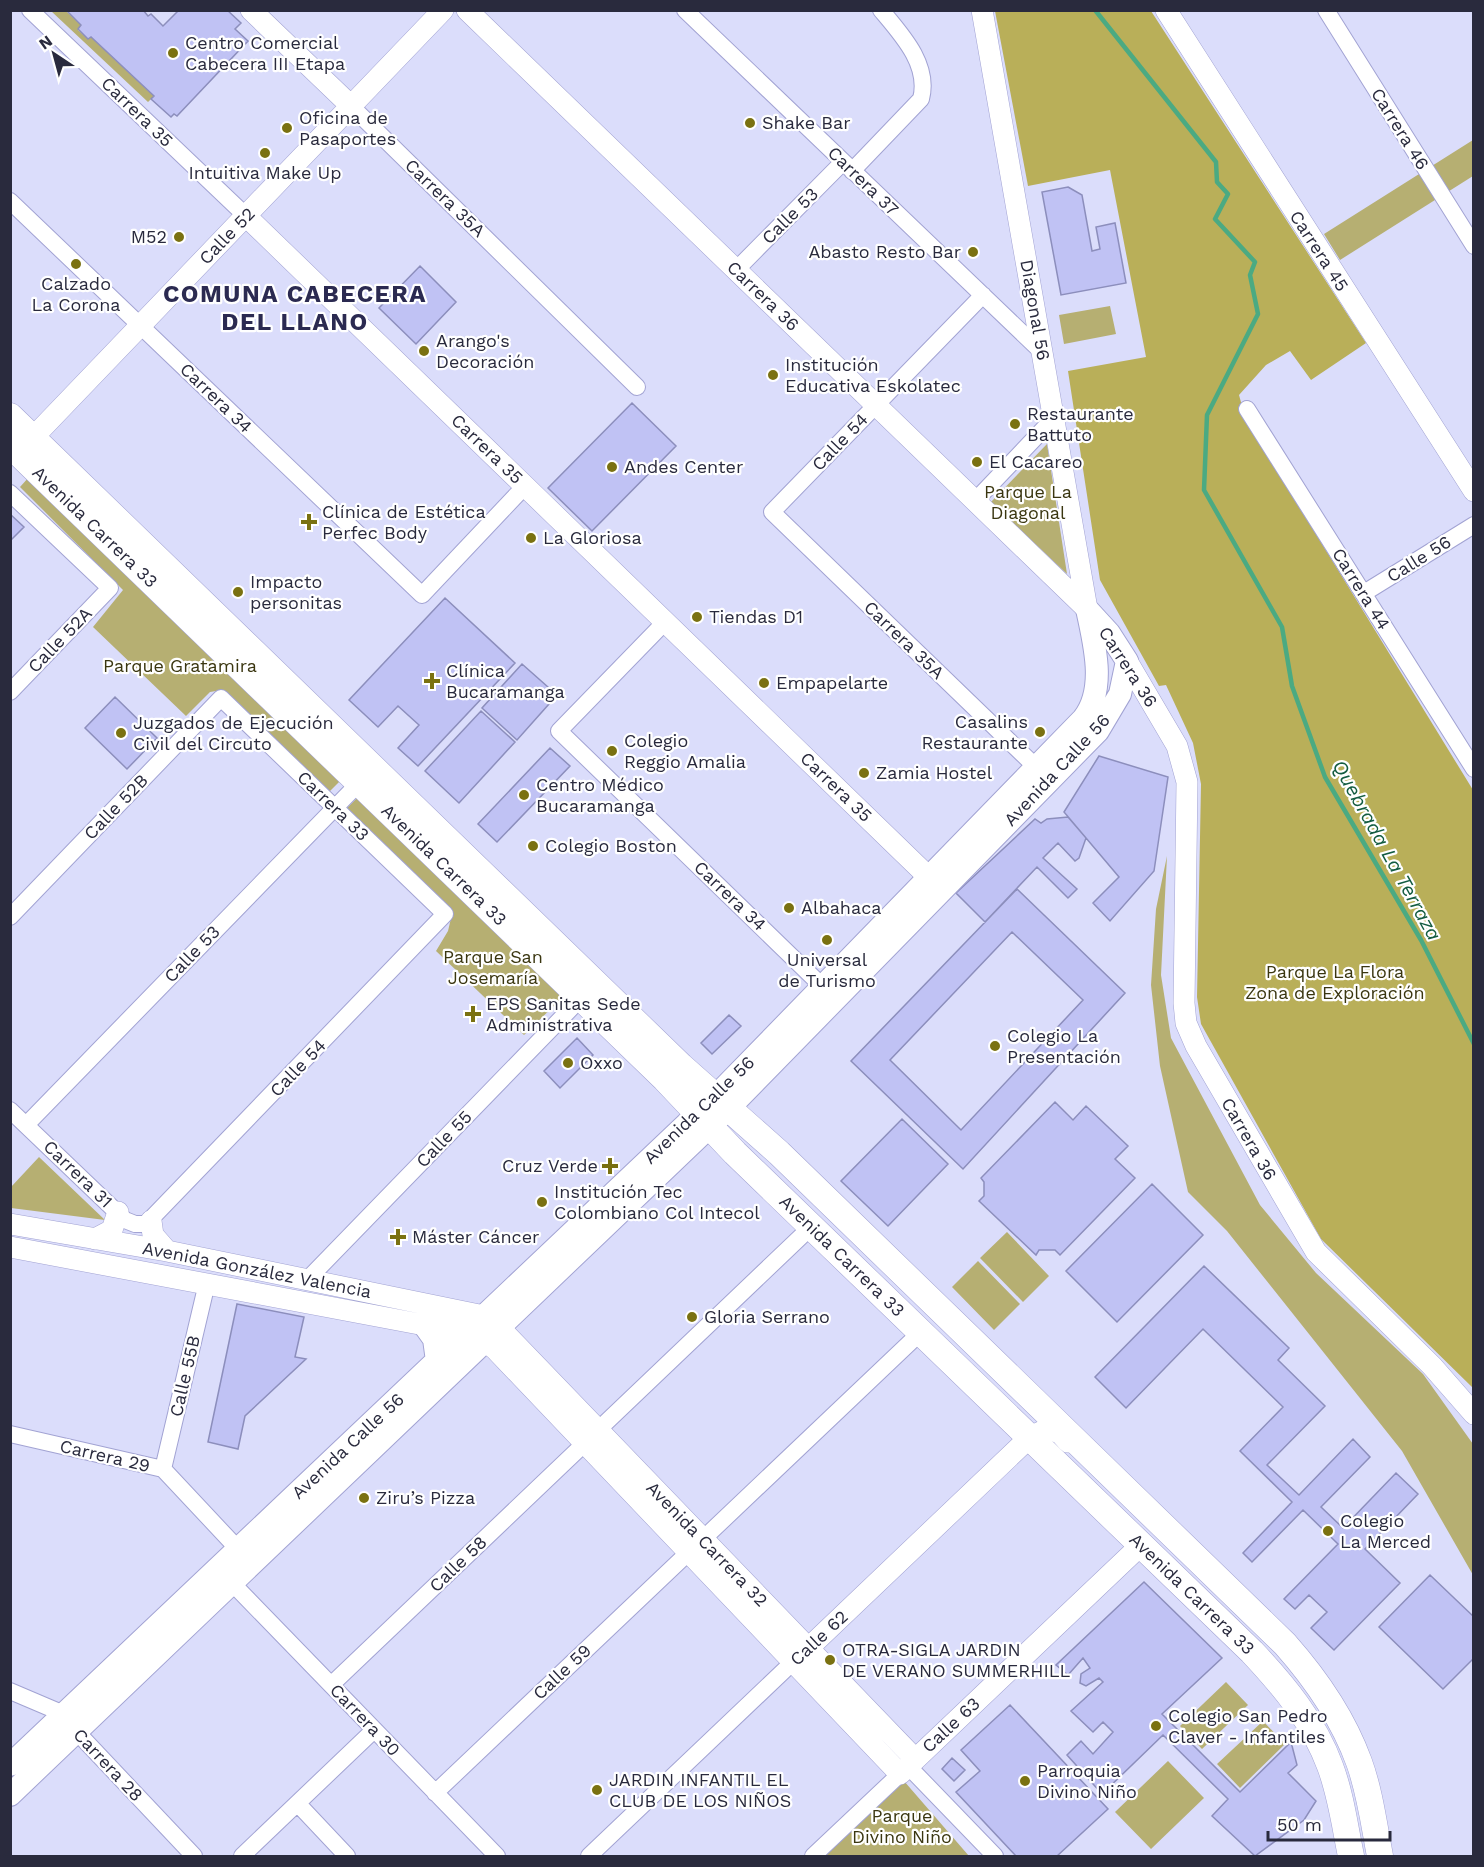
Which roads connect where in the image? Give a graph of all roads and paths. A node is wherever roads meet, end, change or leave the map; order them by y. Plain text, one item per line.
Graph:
1 (30, 10) edge
2 (251, 10) edge
3 (443, 10) edge
4 (467, 10) edge
5 (685, 10) edge
6 (881, 10) edge
7 (982, 10) edge
8 (1166, 10) edge
9 (1326, 10) edge
10 (351, 106) junction
11 (848, 167) junction
12 (10, 201) edge
13 (246, 216) junction
14 (1473, 246) edge
15 (736, 270) junction
16 (983, 296) junction
17 (141, 326) junction
18 (1042, 352) junction
19 (637, 387) dead end
20 (876, 405) junction
21 (1247, 409) dead end
22 (10, 416) edge
23 (1054, 418) junction
24 (18, 449) edge
25 (525, 486) junction
26 (1473, 491) edge
27 (10, 493) edge
28 (975, 501) junction
29 (772, 512) joint
30 (1473, 525) edge
31 (1364, 593) junction
32 (1087, 609) junction
33 (665, 622) junction
34 (1127, 661) junction
35 (10, 692) edge
36 (221, 698) joint
37 (1036, 767) junction
38 (1473, 769) edge
39 (359, 783) junction
40 (334, 808) junction
41 (935, 884) junction
42 (445, 914) joint
43 (10, 917) edge
44 (823, 987) junction
45 (581, 998) junction
46 (10, 1110) edge
47 (713, 1112) junction
48 (26, 1125) junction
49 (118, 1212) junction
50 (151, 1221) junction
51 (10, 1224) edge
52 (812, 1226) junction
53 (95, 1239) junction
54 (10, 1247) edge
55 (167, 1251) junction
56 (307, 1280) junction
57 (207, 1283) junction
58 (424, 1325) junction
59 (484, 1329) junction
60 (921, 1332) junction
61 (437, 1361) junction
62 (1473, 1414) edge
63 (10, 1434) edge
64 (1041, 1434) junction
65 (591, 1436) junction
66 (163, 1469) junction
67 (1134, 1496) junction
68 (696, 1545) junction
69 (1142, 1545) junction
70 (238, 1549) junction
71 (233, 1584) junction
72 (801, 1655) junction
73 (331, 1685) junction
74 (10, 1691) edge
75 (70, 1724) junction
76 (374, 1730) junction
77 (10, 1765) edge
78 (908, 1766) junction
79 (435, 1793) junction
80 (10, 1796) edge
81 (298, 1804) junction
82 (194, 1857) edge
83 (242, 1857) edge
84 (347, 1857) edge
85 (497, 1857) edge
86 (589, 1857) edge
87 (813, 1857) edge
88 (995, 1857) edge
89 (1351, 1857) edge
90 (1380, 1857) edge

1 - 13 street, Carrera 35
2 - 10 street, Carrera 35A
3 - 10 street, Calle 52
4 - 15 street, Carrera 36
5 - 11 street, Carrera 37
6 - 11 street, Calle 53
7 - 18 street, Diagonal 56
8 - 26 street, Carrera 45
9 - 14 street, Carrera 46
10 - 13 street, Calle 52
10 - 19 street, Carrera 35A
11 - 15 street, Calle 53
11 - 16 street, Carrera 37
12 - 17 street, Carrera 34
13 - 17 street, Calle 52
13 - 25 street, Carrera 35
15 - 20 street, Carrera 36
16 - 18 street, Carrera 37
16 - 20 street, Calle 54
17 - 24 street, Calle 52
17 - 25 street, Carrera 34
18 - 23 street, Diagonal 56
20 - 28 street, Carrera 36
20 - 29 street, Calle 54
21 - 31 street, Carrera 44
22 - 24 main road, Avenida Carrera 33
23 - 28 street
23 - 32 street, Diagonal 56
24 - 39 main road, Avenida Carrera 33
24 - 47 main road, Avenida Carrera 33
25 - 33 street, Carrera 35
27 - 35 street, Calle 52A
28 - 32 street, Carrera 36
29 - 37 street, Carrera 35A
30 - 31 street, Calle 56
31 - 38 street, Carrera 44
32 - 34 main road, Carrera 36
32 - 37 main road, Avenida Calle 56
33 - 41 street, Carrera 35
33 - 44 street, Carrera 34
34 - 41 main road, Avenida Calle 56
34 - 62 street, Carrera 36
36 - 40 street, Carrera 33
36 - 43 street, Calle 52B
37 - 41 main road, Avenida Calle 56
39 - 40 street, Calle 53
39 - 45 main road, Avenida Carrera 33
40 - 42 street, Carrera 33
40 - 48 street, Calle 53
41 - 44 main road, Avenida Calle 56
41 - 47 main road, Avenida Calle 56
42 - 50 street, Calle 54
44 - 47 main road, Avenida Calle 56
45 - 47 main road, Avenida Carrera 33
45 - 56 street, Calle 55
46 - 48 street, Carrera 31
47 - 52 main road, Avenida Carrera 33
47 - 59 main road, Avenida Calle 56
47 - 67 main road, Avenida Carrera 33
48 - 49 street, Carrera 31
49 - 50 street, Carrera 31
49 - 53 street
50 - 55 street
51 - 53 street, Avenida González Valencia
52 - 60 main road, Avenida Carrera 33
52 - 65 street, Calle 58
53 - 55 street, Avenida González Valencia
54 - 57 street, Avenida González Valencia
55 - 56 street, Avenida González Valencia
56 - 59 street, Avenida González Valencia
57 - 58 street, Avenida González Valencia
57 - 66 street, Calle 55B
58 - 59 street, Avenida González Valencia
58 - 61 main road
59 - 61 main road, Avenida Calle 56
59 - 65 street, Avenida Carrera 32
59 - 71 main road, Avenida Calle 56
60 - 64 main road, Avenida Carrera 33
60 - 68 street, Calle 59
61 - 70 main road, Avenida Calle 56
63 - 66 street, Carrera 29
64 - 67 street, Avenida Carrera 33
64 - 69 main road, Avenida Carrera 33
64 - 72 street, Calle 62
65 - 68 street, Avenida Carrera 32
65 - 73 street, Calle 58
66 - 70 street, Carrera 29
67 - 90 main road, Avenida Carrera 33
68 - 72 street, Avenida Carrera 32
68 - 79 street, Calle 59
69 - 78 street, Calle 63
69 - 89 main road, Avenida Carrera 33
70 - 75 main road, Avenida Calle 56
71 - 73 street, Carrera 30
71 - 75 main road, Avenida Calle 56
72 - 78 street, Avenida Carrera 32
72 - 86 street, Calle 62
73 - 76 street, Carrera 30
74 - 75 street, Carrera 28
75 - 77 main road, Avenida Calle 56
75 - 80 main road, Avenida Calle 56
75 - 82 street, Carrera 28
76 - 79 street, Carrera 30
76 - 81 street
78 - 87 street, Calle 63
78 - 88 street
79 - 85 street, Carrera 30
81 - 83 street
81 - 84 street

